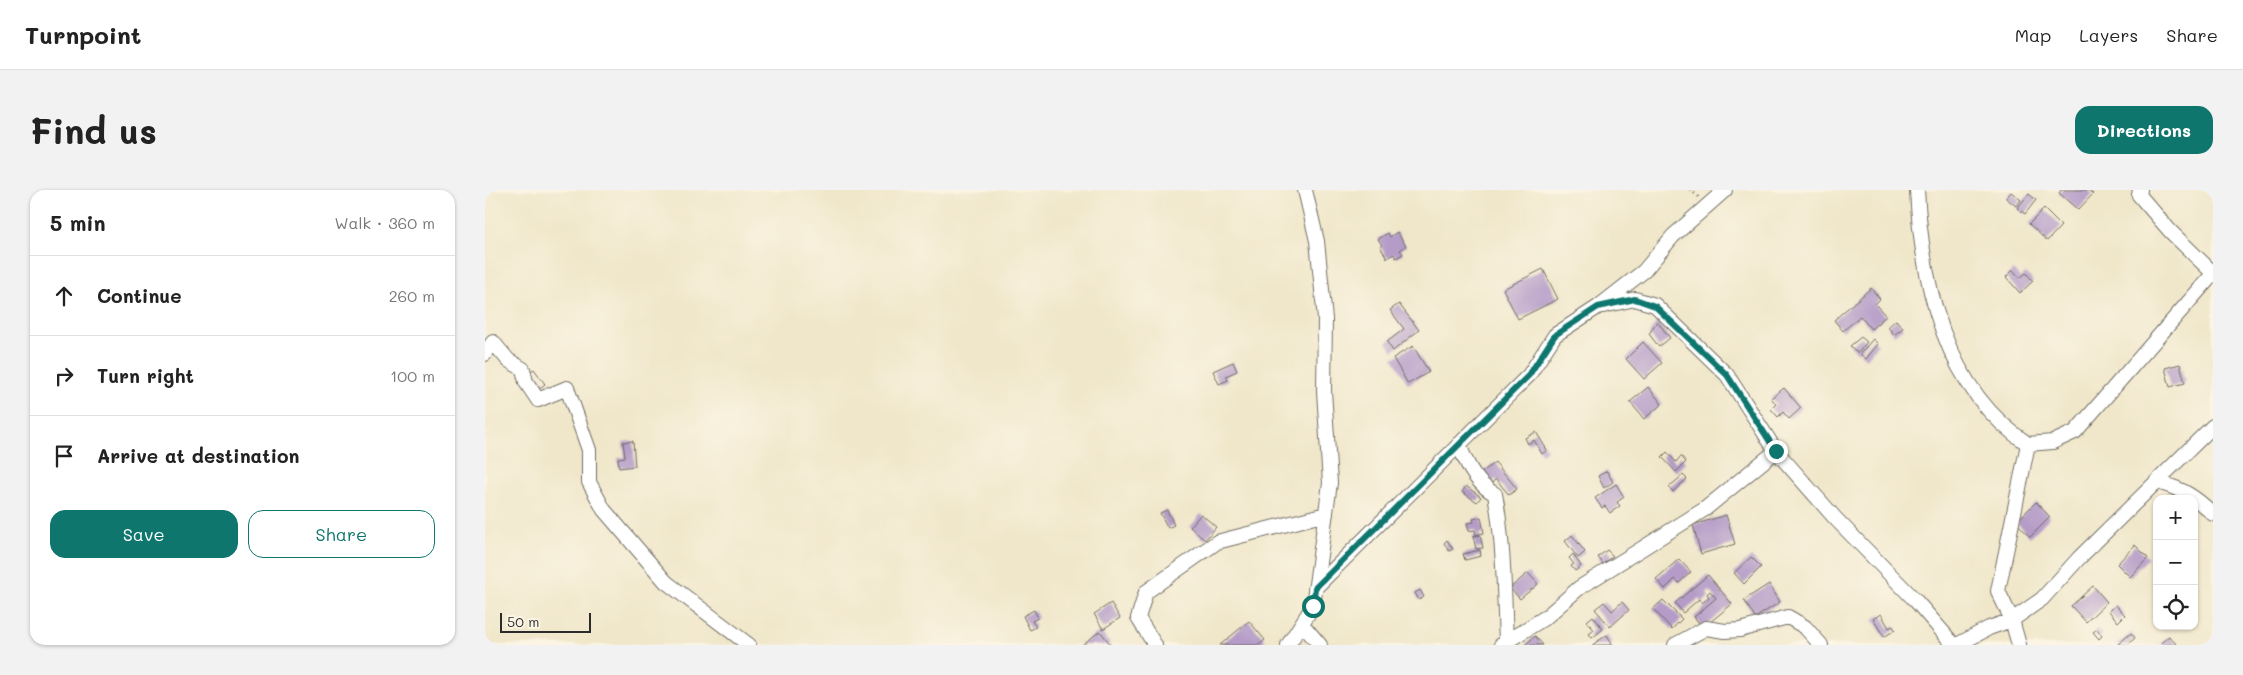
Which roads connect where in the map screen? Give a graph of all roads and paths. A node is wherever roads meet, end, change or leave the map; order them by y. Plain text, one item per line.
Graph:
1 (1305, 190) edge
2 (1725, 190) edge
3 (1917, 190) edge
4 (2136, 192) edge
5 (2213, 274) edge
6 (1598, 307) junction
7 (485, 354) edge
8 (2213, 426) edge
9 (1459, 444) junction
10 (2028, 444) junction
11 (1776, 451) junction
12 (2158, 482) junction
13 (1326, 514) junction
14 (2213, 514) edge
15 (1315, 588) junction
16 (2012, 620) junction
17 (1302, 624) junction
18 (1505, 644) edge
19 (749, 645) edge
20 (1155, 645) edge
21 (1288, 645) edge
22 (1320, 645) edge
23 (1675, 645) edge
24 (1821, 645) edge
25 (1955, 645) edge
26 (2019, 645) edge

1 - 13 street
2 - 6 street
3 - 10 street
4 - 5 street
5 - 10 street
6 - 9 street
6 - 11 street
7 - 19 street
8 - 12 street
9 - 15 street
9 - 18 street
10 - 16 street
11 - 18 street
11 - 25 street
12 - 14 street
12 - 16 street
13 - 15 street
13 - 20 street
15 - 17 street
16 - 25 street
16 - 26 street
17 - 21 street
17 - 22 street
23 - 24 street

